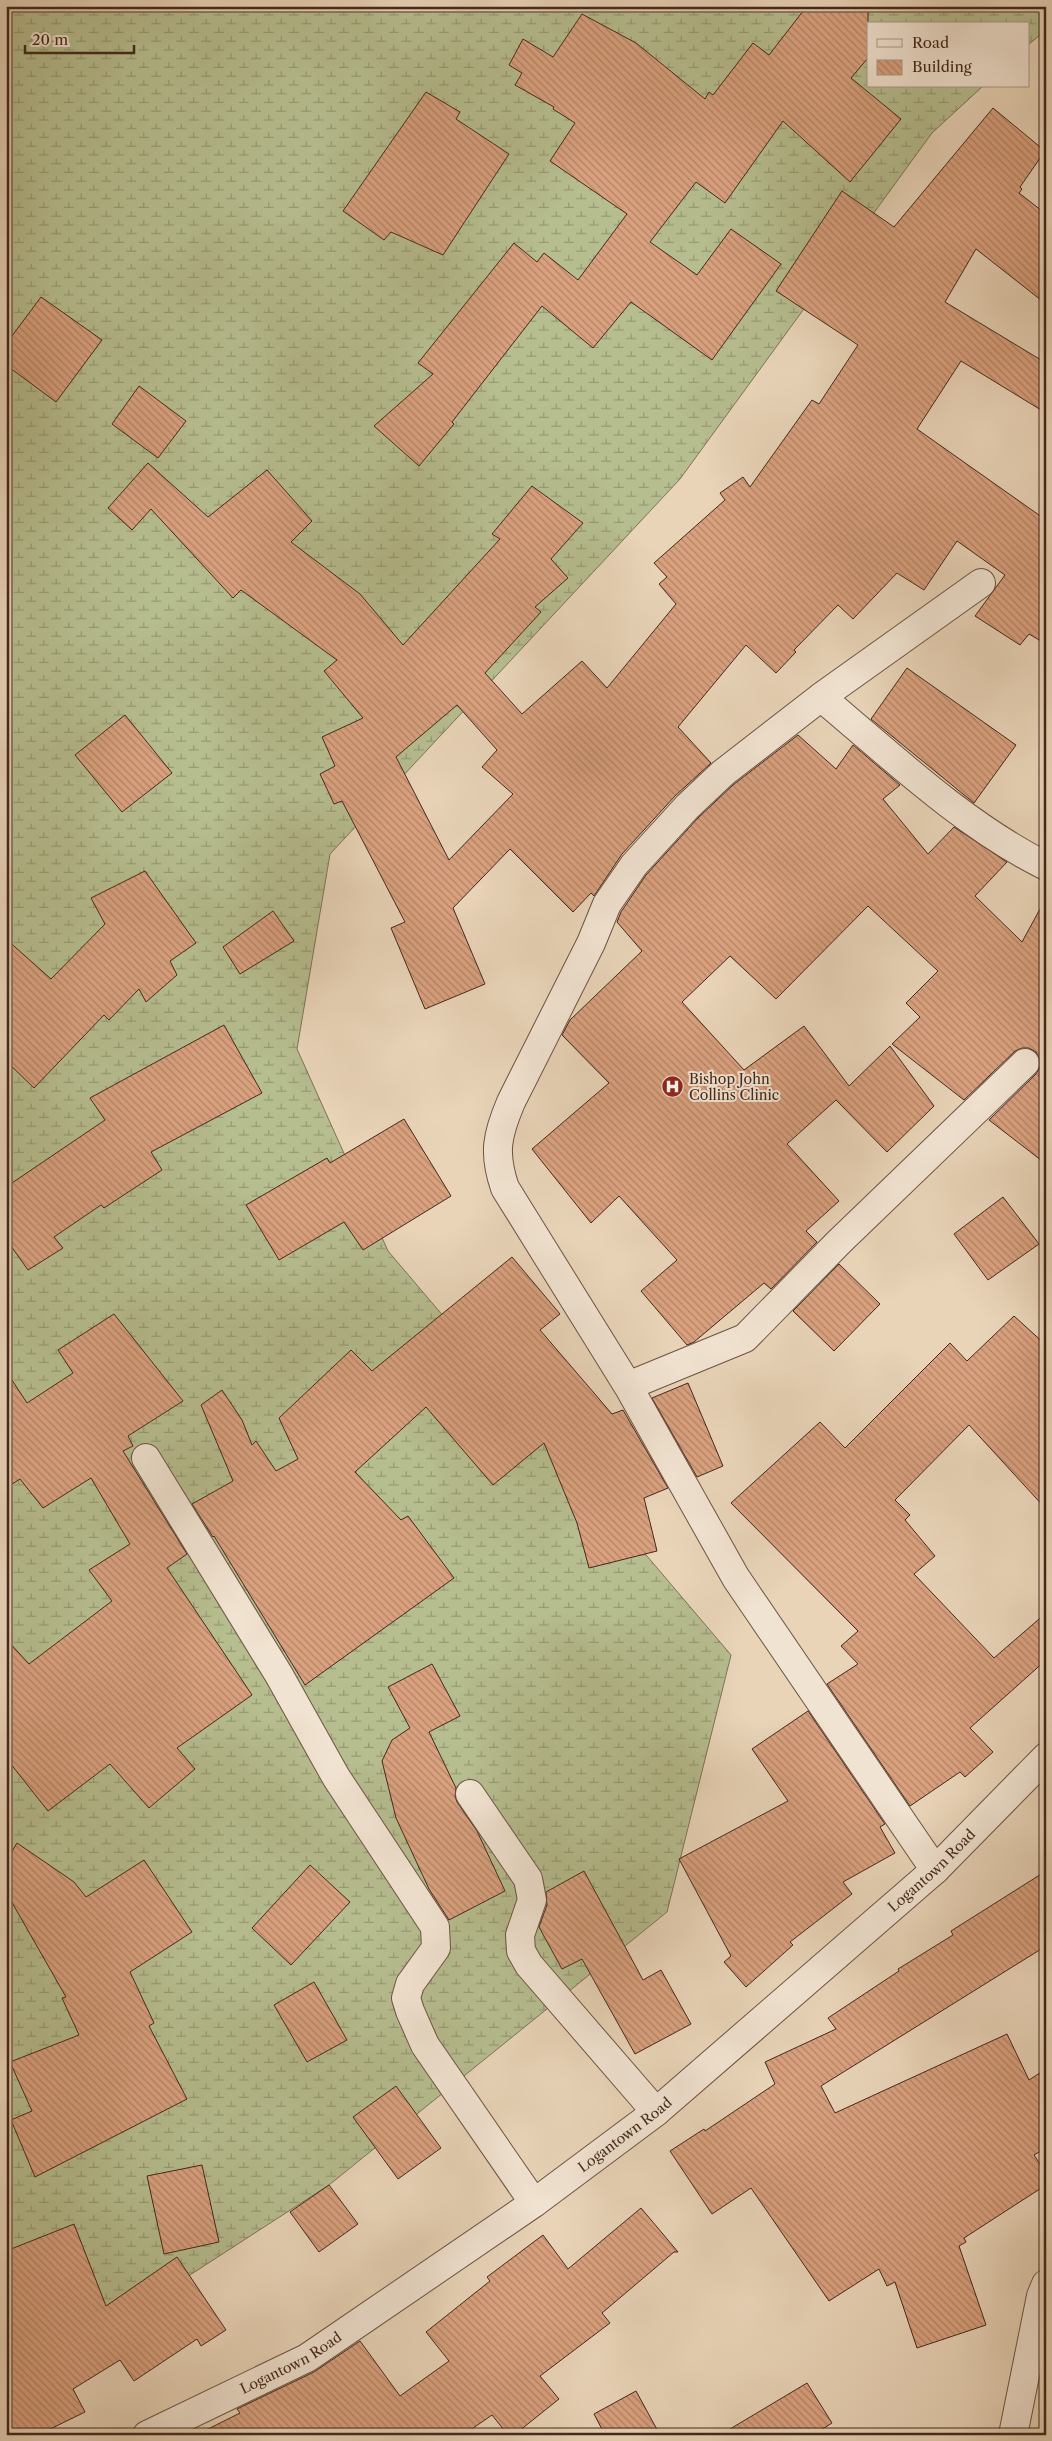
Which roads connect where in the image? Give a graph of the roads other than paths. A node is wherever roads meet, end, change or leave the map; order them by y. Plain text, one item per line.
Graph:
1 (981, 583) dead end
2 (821, 698) junction
3 (1046, 866) edge
4 (1025, 1063) dead end
5 (628, 1386) junction
6 (146, 1458) dead end
7 (1046, 1757) edge
8 (470, 1794) dead end
9 (935, 1870) junction
10 (656, 2112) junction
11 (534, 2203) junction
12 (1046, 2284) edge
13 (148, 2435) edge
14 (1013, 2435) edge

1 - 2 street
2 - 3 street
2 - 5 street
4 - 5 street
5 - 9 street
6 - 11 street
7 - 9 street, Logantown Road
8 - 10 street
9 - 10 street, Logantown Road
10 - 11 street, Logantown Road
11 - 13 street, Logantown Road
12 - 14 street

